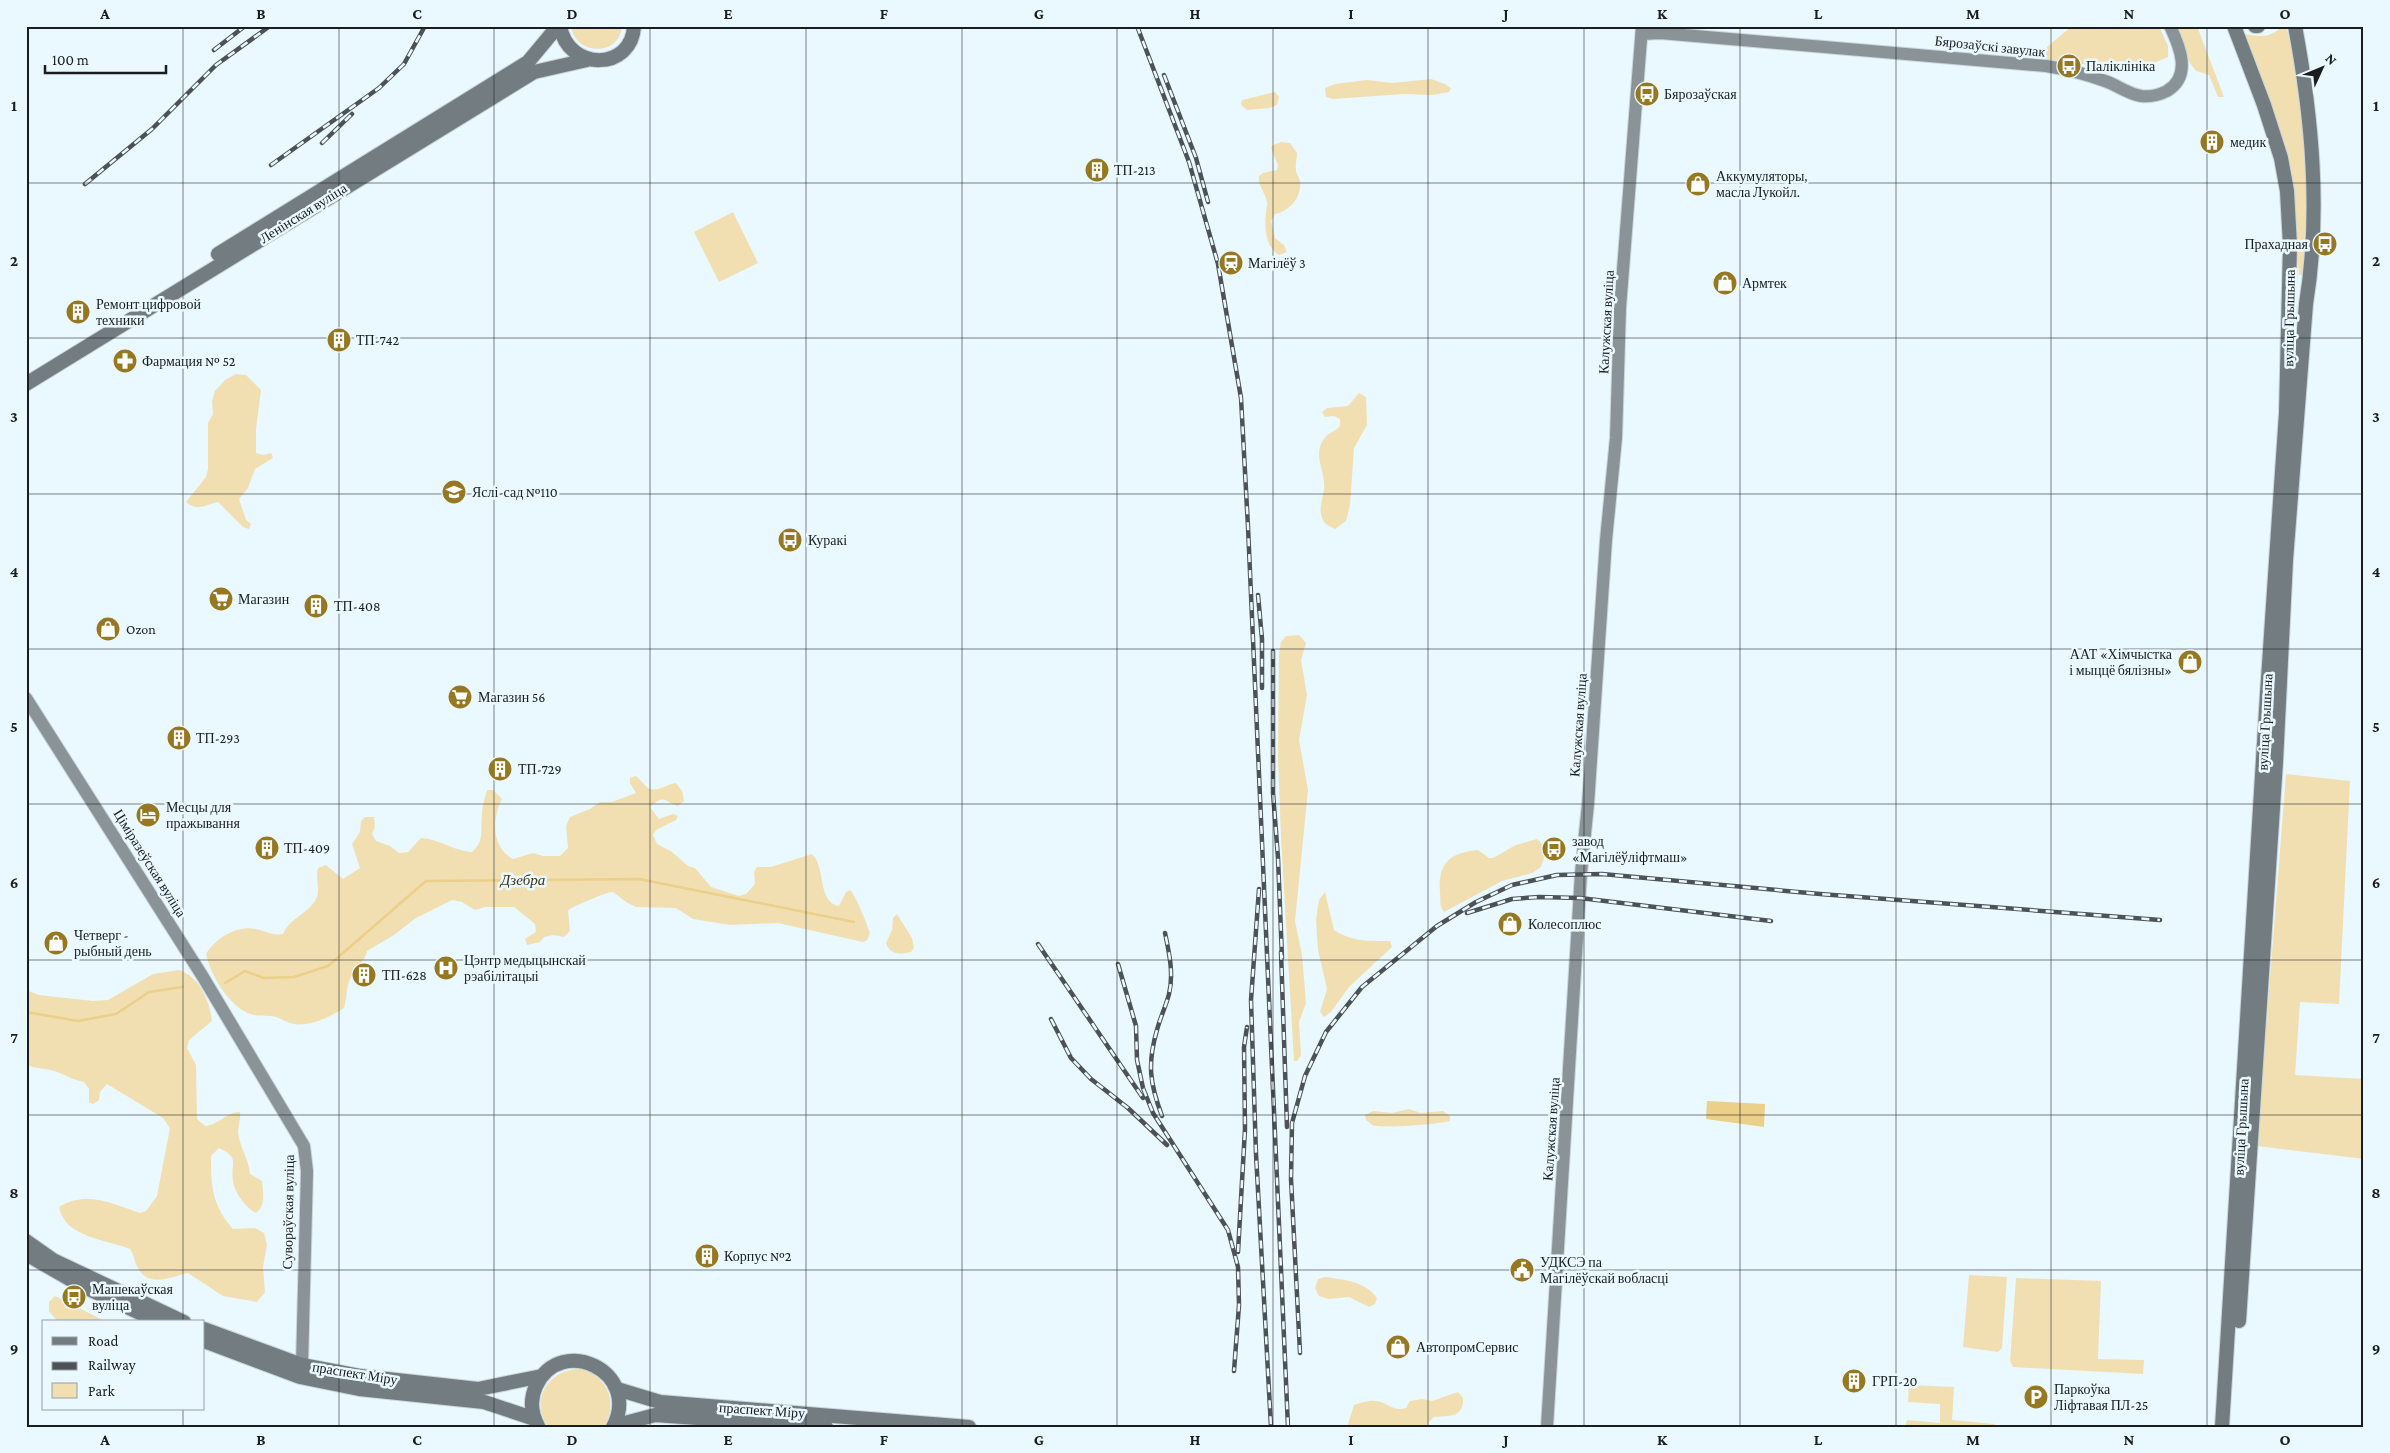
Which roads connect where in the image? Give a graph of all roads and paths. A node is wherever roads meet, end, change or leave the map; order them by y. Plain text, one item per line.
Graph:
1 (559, 26) edge
2 (2170, 26) edge
3 (2234, 26) edge
4 (2295, 26) edge
5 (635, 27) edge
6 (1642, 30) edge
7 (587, 60) junction
8 (26, 373) edge
9 (26, 384) edge
10 (26, 698) edge
11 (245, 1046) joint
12 (26, 1241) edge
13 (26, 1254) edge
14 (155, 1320) edge
15 (180, 1320) edge
16 (205, 1329) edge
17 (205, 1341) edge
18 (302, 1365) junction
19 (542, 1376) junction
20 (616, 1389) junction
21 (536, 1423) edge
22 (613, 1426) edge
23 (826, 1427) edge
24 (969, 1427) edge
25 (1547, 1427) edge
26 (2222, 1427) edge
27 (2231, 1427) edge

1 - 7 main road
1 - 8 main road, Ленінская вуліца
2 - 6 street, Бярозаўскі завулак
3 - 26 main road, вуліца Грышына
4 - 27 main road, вуліца Грышына
5 - 7 main road, Ленінская вуліца
6 - 25 street, Калужская вуліца
7 - 9 main road, Ленінская вуліца
10 - 11 street, Ціміразеўская вуліца
11 - 18 street, Сувораўская вуліца
12 - 15 main road
13 - 14 main road
16 - 18 main road, праспект Міру
17 - 21 main road, праспект Міру
18 - 19 main road, праспект Міру
19 - 20 main road, праспект Міру
19 - 21 main road, праспект Міру
20 - 22 main road, праспект Міру
20 - 24 main road, праспект Міру
22 - 23 main road, праспект Міру

